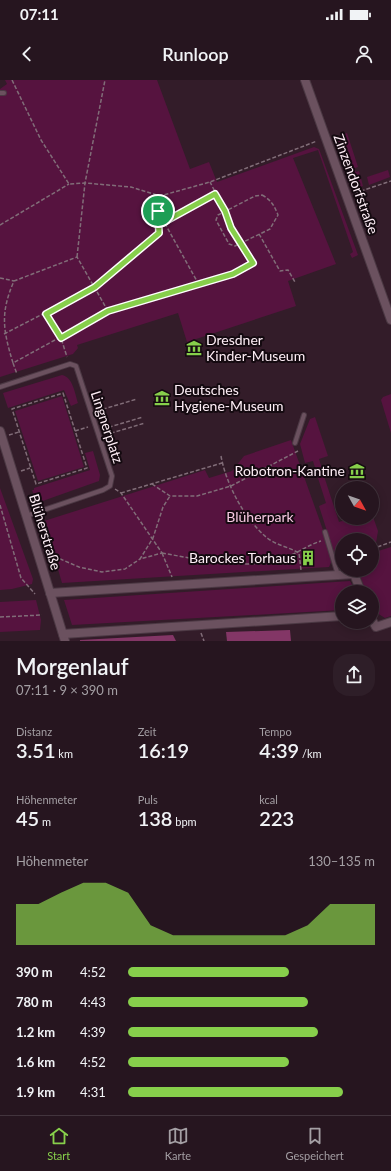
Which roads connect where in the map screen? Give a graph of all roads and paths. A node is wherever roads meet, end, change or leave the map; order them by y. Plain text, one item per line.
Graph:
1 (12, 80) edge
2 (105, 80) edge
3 (305, 80) edge
4 (326, 138) junction
5 (391, 180) edge
6 (210, 182) junction
7 (85, 183) junction
8 (69, 184) junction
9 (215, 194) junction
10 (160, 196) junction
11 (346, 196) junction
12 (158, 211) junction
13 (225, 211) junction
14 (164, 222) junction
15 (0, 225) edge
16 (259, 234) junction
17 (242, 242) junction
18 (77, 257) junction
19 (0, 278) edge
20 (14, 281) junction
21 (295, 282) dead end
22 (198, 284) junction
23 (95, 287) junction
24 (108, 311) junction
25 (46, 314) junction
26 (391, 320) edge
27 (4, 334) junction
28 (61, 338) junction
29 (13, 363) junction
30 (70, 364) junction
31 (16, 371) dead end
32 (0, 387) edge
33 (137, 399) dead end
34 (91, 412) junction
35 (304, 416) dead end
36 (143, 417) dead end
37 (145, 423) dead end
38 (86, 428) dead end
39 (0, 431) edge
40 (75, 431) junction
41 (97, 431) junction
42 (99, 437) junction
43 (295, 443) dead end
44 (298, 451) dead end
45 (4, 454) edge
46 (221, 456) dead end
47 (222, 463) junction
48 (152, 484) junction
49 (110, 486) junction
50 (231, 486) junction
51 (121, 493) junction
52 (170, 496) junction
53 (0, 505) edge
54 (26, 516) junction
55 (325, 532) dead end
56 (153, 538) junction
57 (328, 539) junction
58 (391, 542) edge
59 (379, 546) edge
60 (296, 551) junction
61 (162, 553) junction
62 (140, 559) junction
63 (40, 560) junction
64 (335, 564) edge
65 (335, 575) edge
66 (302, 578) junction
67 (175, 585) junction
68 (50, 592) junction
69 (35, 594) dead end
70 (42, 615) dead end
71 (335, 617) edge
72 (0, 618) edge
73 (391, 622) edge
74 (379, 626) edge
75 (64, 637) edge

1 - 8 path
2 - 7 path
3 - 4 street, Zinzendorfstraße
4 - 6 path
4 - 11 street, Zinzendorfstraße
5 - 11 path
6 - 9 path
6 - 10 path
7 - 8 path
7 - 10 path
7 - 18 path
8 - 15 path
9 - 13 path
9 - 14 path
10 - 12 path
11 - 26 street, Zinzendorfstraße
12 - 14 path
12 - 23 path
13 - 16 path
13 - 17 path
13 - 17 path
14 - 22 path
16 - 17 path
16 - 21 path
17 - 22 path
18 - 20 path
18 - 23 path
19 - 20 path
20 - 27 path
22 - 24 path
23 - 24 path
23 - 25 path
24 - 28 path
25 - 27 path
25 - 28 path
27 - 29 path
28 - 29 path
28 - 30 path
29 - 31 path
30 - 32 lane
30 - 34 lane, Lingnerplatz
33 - 34 path
34 - 41 lane, Lingnerplatz
35 - 43 lane
36 - 41 path
37 - 42 path
38 - 40 path
39 - 45 street, Blüherstraße
40 - 40 path
41 - 42 lane, Lingnerplatz
42 - 49 lane, Lingnerplatz
44 - 50 path
45 - 54 street, Blüherstraße
46 - 47 path
47 - 48 path
47 - 50 path
48 - 51 path
48 - 52 path
49 - 51 path
49 - 54 lane, Lingnerplatz
50 - 52 path
50 - 60 path
51 - 56 path
52 - 56 path
53 - 69 path
54 - 63 street, Blüherstraße
55 - 57 lane
56 - 61 path
56 - 62 path
57 - 60 path
57 - 64 lane
58 - 59 path
60 - 61 path
60 - 66 path
61 - 62 path
61 - 67 path
62 - 63 path
63 - 68 street, Blüherstraße
65 - 66 street
66 - 67 street
67 - 68 street
68 - 75 street, Blüherstraße
70 - 72 path
71 - 75 street
73 - 74 street

